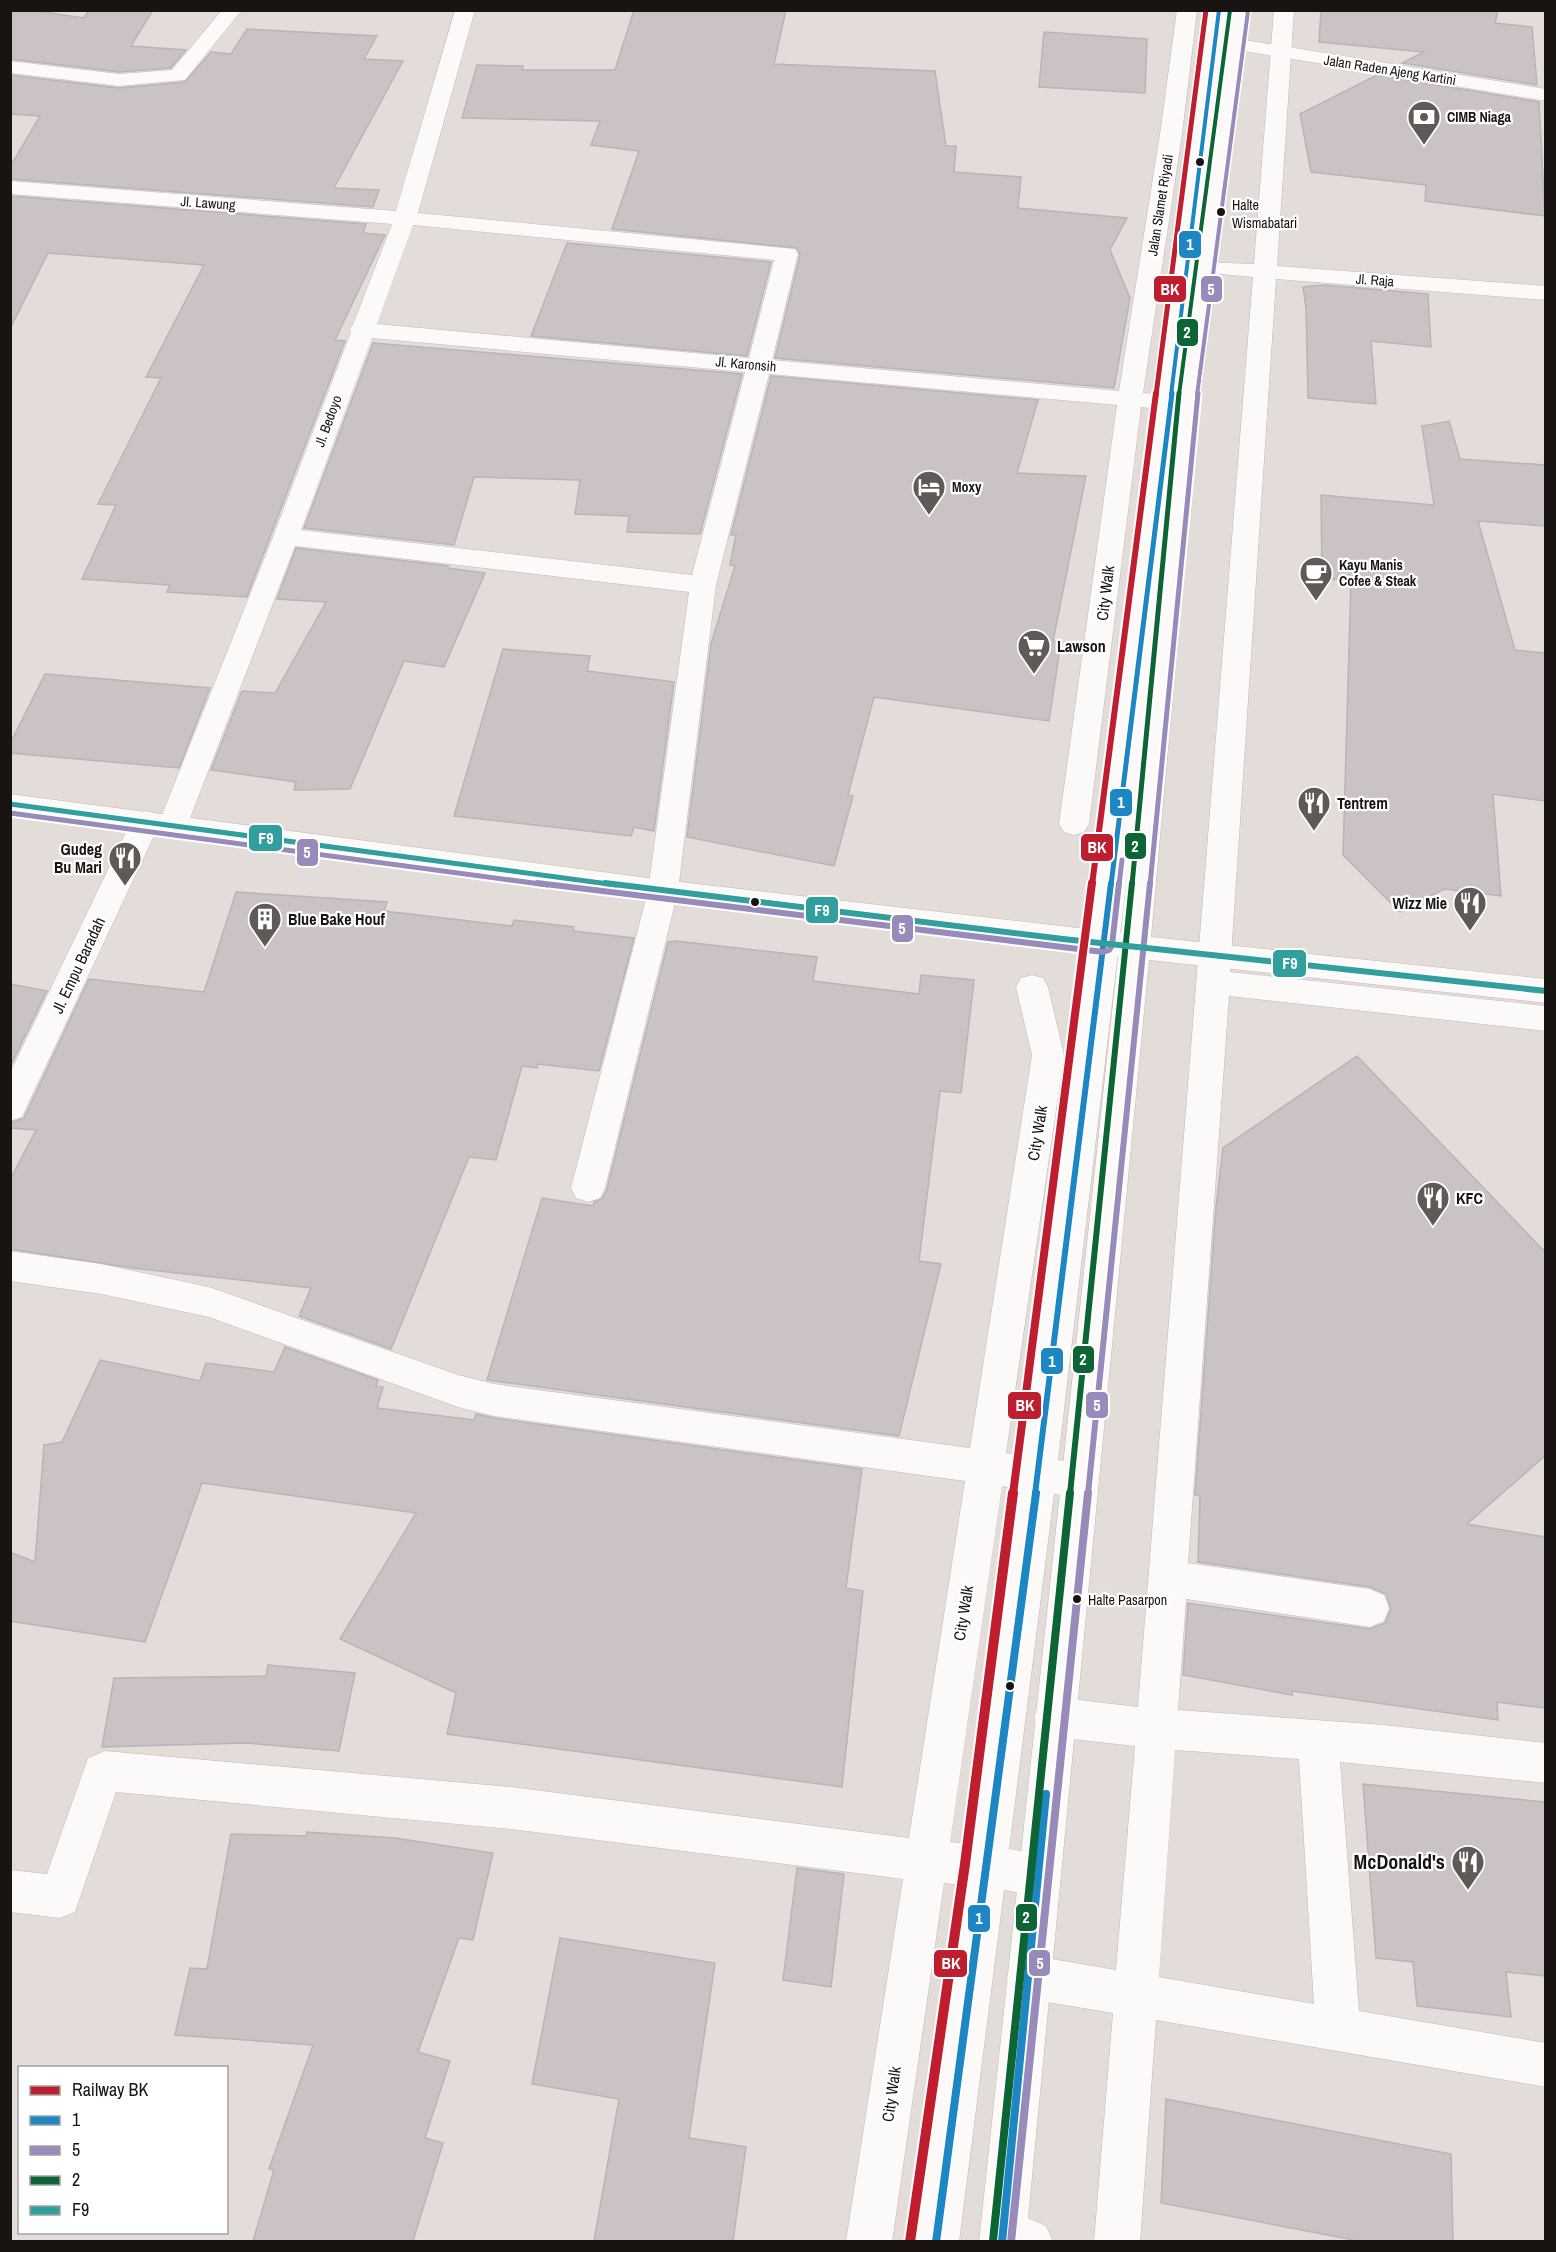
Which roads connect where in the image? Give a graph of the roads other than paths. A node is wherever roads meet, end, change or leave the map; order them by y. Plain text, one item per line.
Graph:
1 (232, 10) edge
2 (465, 10) edge
3 (1187, 10) edge
4 (1219, 10) edge
5 (1239, 10) edge
6 (1284, 10) edge
7 (1235, 44) junction
8 (1282, 52) junction
9 (10, 67) edge
10 (1545, 95) edge
11 (1171, 134) junction
12 (1212, 140) junction
13 (10, 187) edge
14 (405, 218) junction
15 (1205, 267) junction
16 (1266, 272) junction
17 (1545, 293) edge
18 (361, 330) junction
19 (758, 365) junction
20 (1130, 398) junction
21 (1178, 403) junction
22 (286, 537) junction
23 (703, 585) junction
24 (10, 804) edge
25 (159, 824) junction
26 (1074, 824) dead end
27 (663, 891) junction
28 (1119, 944) junction
29 (1215, 968) junction
30 (1032, 987) dead end
31 (1545, 992) edge
32 (1545, 1019) edge
33 (10, 1108) edge
34 (588, 1188) dead end
35 (10, 1266) edge
36 (986, 1468) junction
37 (1038, 1475) junction
38 (1080, 1480) junction
39 (1169, 1578) junction
40 (1370, 1608) dead end
41 (1054, 1717) junction
42 (1158, 1729) junction
43 (1318, 1740) junction
44 (1545, 1763) edge
45 (926, 1861) junction
46 (986, 1866) junction
47 (1038, 1875) junction
48 (10, 1891) edge
49 (1029, 1977) junction
50 (1136, 1995) junction
51 (1338, 2030) junction
52 (1545, 2065) edge
53 (1012, 2240) edge
54 (869, 2241) edge
55 (936, 2241) edge
56 (1117, 2241) edge

1 - 9 street
2 - 14 street, Jl. Bedoyo
3 - 11 street, Jalan Slamet Riyadi
4 - 12 street
5 - 7 street
6 - 8 street
7 - 8 street, Jalan Raden Ajeng Kartini
7 - 12 street
8 - 10 street, Jalan Raden Ajeng Kartini
8 - 16 street
11 - 12 street
11 - 20 street, Jalan Slamet Riyadi
12 - 15 street
12 - 21 street
13 - 14 street, Jl. Lawung
14 - 18 street, Jl. Bedoyo
14 - 19 street, Jl. Lawung
15 - 16 street, Jl. Raja
15 - 21 street
16 - 17 street, Jl. Raja
16 - 29 street
18 - 19 street, Jl. Karonsih
18 - 22 street, Jl. Bedoyo
19 - 20 street, Jl. Karonsih
19 - 23 street
20 - 21 street, Jl. Karonsih
20 - 26 street, City Walk
21 - 28 street
22 - 23 street
22 - 25 street, Jl. Bedoyo
23 - 27 street
24 - 25 street
25 - 27 street
25 - 33 street, Jl. Empu Baradah
27 - 28 street
27 - 34 street
28 - 29 street
28 - 37 street
28 - 38 street
29 - 31 street
29 - 32 street
29 - 39 street
30 - 36 street, City Walk
35 - 36 street
36 - 37 street
36 - 45 street, City Walk
37 - 38 street
37 - 46 street
38 - 41 street
39 - 40 street
39 - 42 street
41 - 42 street
41 - 47 street
42 - 43 street
42 - 50 street
43 - 44 street
43 - 51 street
45 - 46 street
45 - 48 street
45 - 54 street, City Walk
46 - 47 street
46 - 55 street
47 - 49 street
49 - 50 street
49 - 53 street
50 - 51 street
50 - 56 street
51 - 52 street

